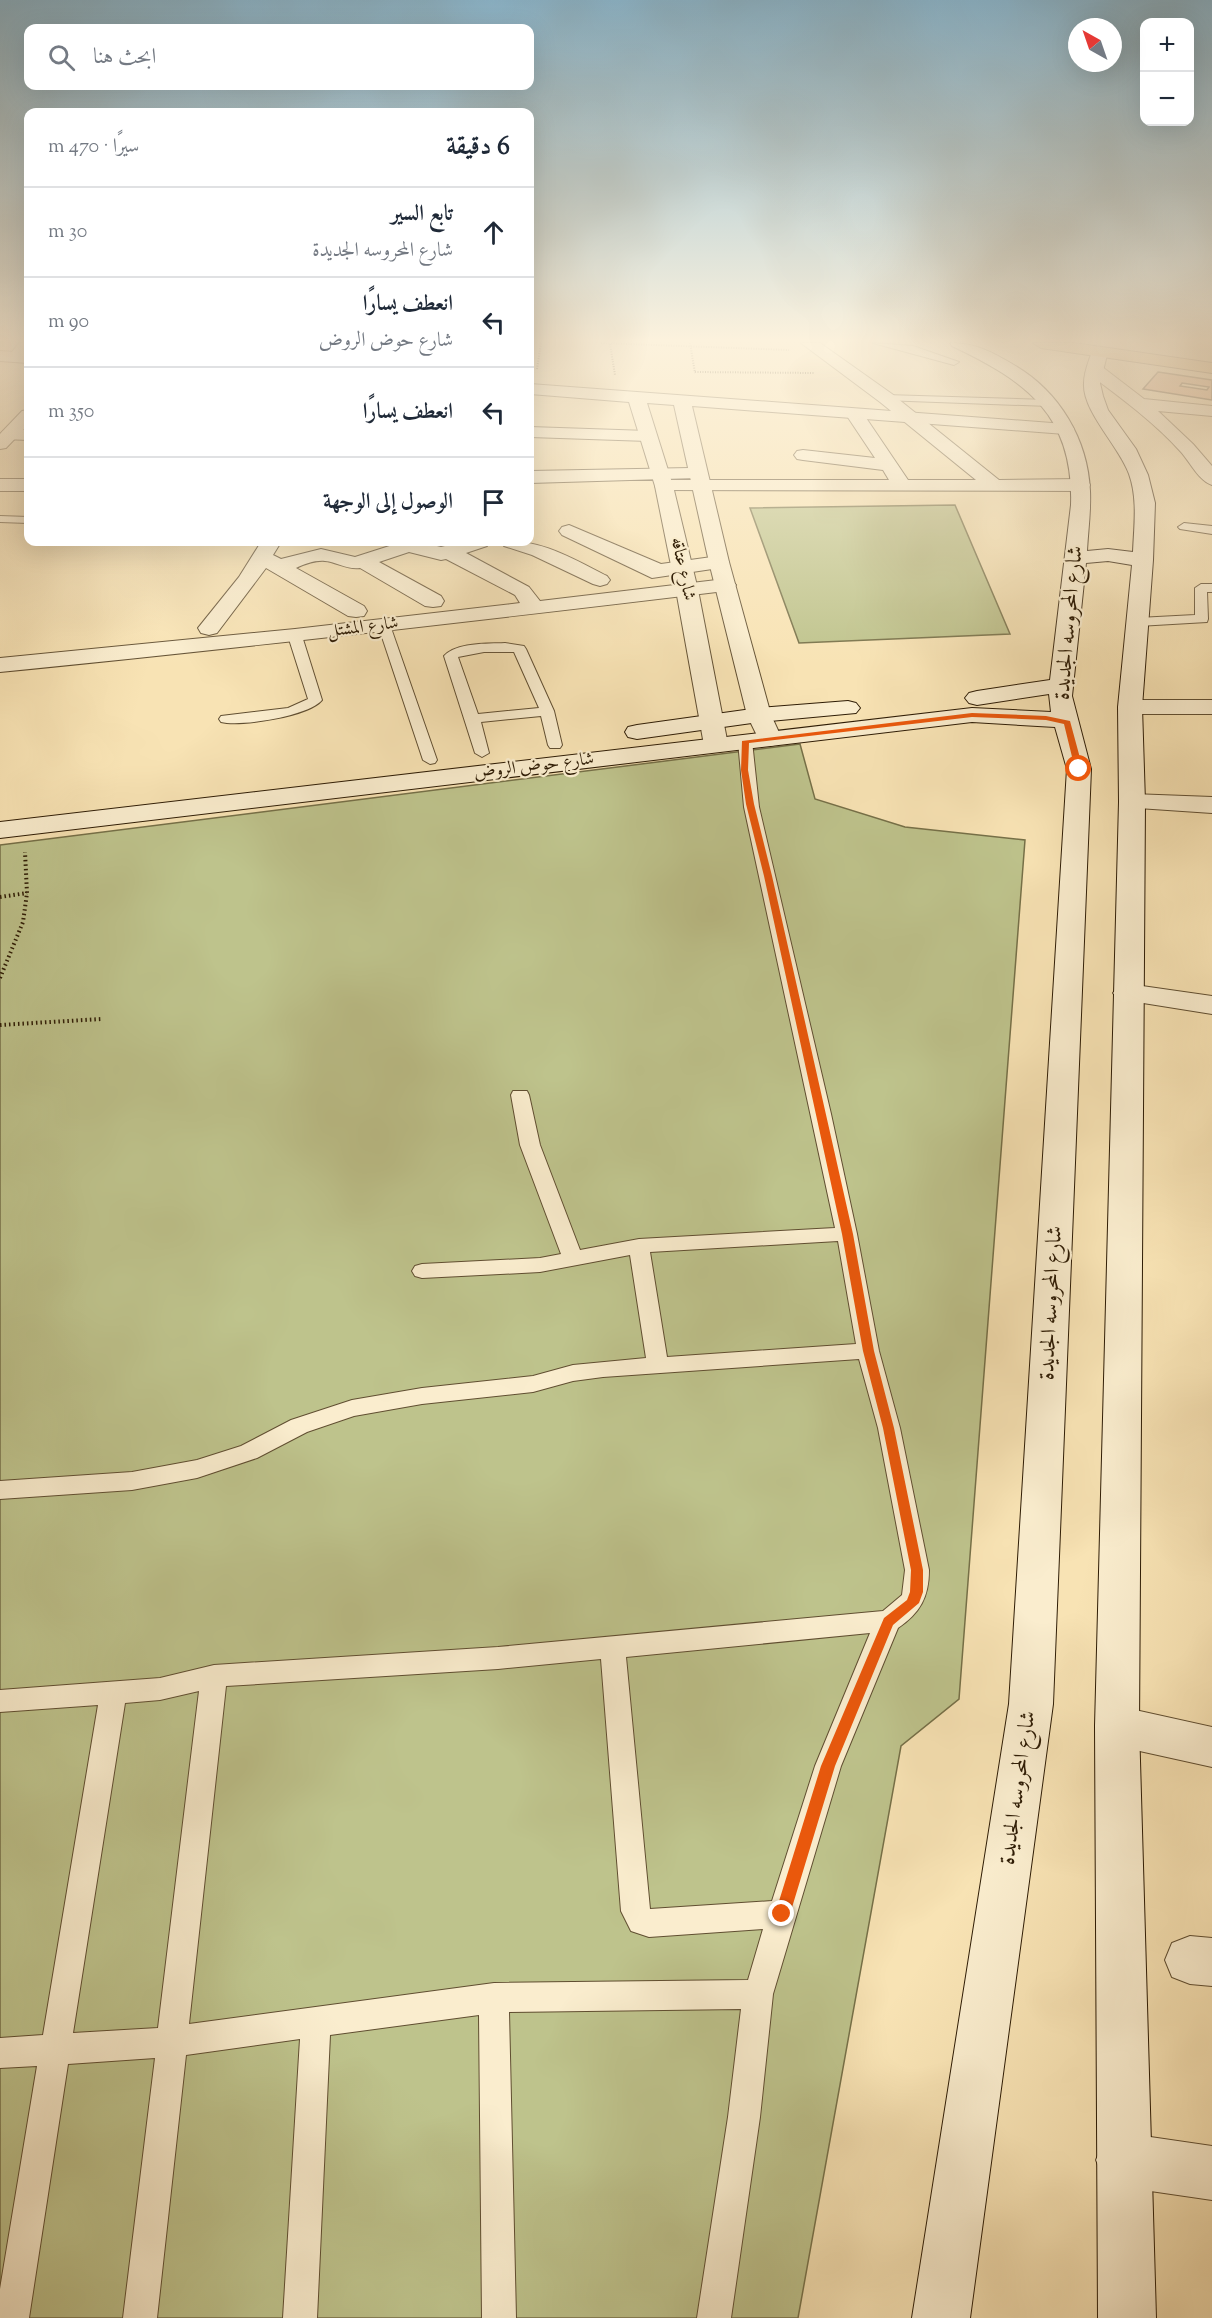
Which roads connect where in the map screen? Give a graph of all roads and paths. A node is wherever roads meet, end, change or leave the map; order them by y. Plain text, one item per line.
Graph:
1 (653, 451) edge
2 (696, 451) edge
3 (879, 451) edge
4 (951, 451) edge
5 (1073, 451) edge
6 (1128, 451) edge
7 (1191, 451) edge
8 (803, 455) dead end
9 (888, 465) junction
10 (601, 476) junction
11 (534, 477) edge
12 (1212, 479) edge
13 (663, 480) junction
14 (699, 480) junction
15 (0, 485) edge
16 (24, 485) edge
17 (902, 485) junction
18 (994, 485) junction
19 (1081, 485) junction
20 (546, 495) dead end
21 (0, 519) edge
22 (24, 520) edge
23 (1184, 527) dead end
24 (1212, 530) edge
25 (569, 531) dead end
26 (1083, 539) junction
27 (1136, 542) junction
28 (468, 546) edge
29 (521, 546) edge
30 (449, 552) junction
31 (271, 555) edge
32 (362, 561) junction
33 (719, 562) junction
34 (682, 568) junction
35 (658, 571) junction
36 (600, 580) junction
37 (725, 585) junction
38 (1212, 588) edge
39 (687, 590) junction
40 (528, 599) junction
41 (433, 601) junction
42 (356, 610) junction
43 (1138, 622) junction
44 (384, 625) junction
45 (293, 627) junction
46 (209, 628) junction
47 (0, 650) edge
48 (0, 666) edge
49 (1061, 686) junction
50 (1130, 707) junction
51 (1212, 707) edge
52 (548, 711) junction
53 (759, 715) junction
54 (226, 719) dead end
55 (473, 719) junction
56 (1067, 723) junction
57 (714, 733) junction
58 (770, 739) junction
59 (745, 741) junction
60 (555, 745) junction
61 (482, 753) junction
62 (430, 760) junction
63 (1110, 785) junction
64 (1212, 805) edge
65 (0, 812) edge
66 (12, 829) edge
67 (27, 893) junction
68 (0, 897) edge
69 (0, 978) edge
70 (1128, 993) junction
71 (1212, 1005) edge
72 (100, 1019) dead end
73 (0, 1025) edge
74 (520, 1095) dead end
75 (848, 1234) junction
76 (639, 1246) junction
77 (573, 1259) junction
78 (422, 1271) dead end
79 (868, 1351) junction
80 (658, 1366) junction
81 (0, 1491) edge
82 (888, 1621) junction
83 (613, 1649) junction
84 (214, 1676) junction
85 (113, 1693) junction
86 (0, 1701) edge
87 (1117, 1726) junction
88 (1212, 1747) edge
89 (782, 1914) junction
90 (758, 1994) junction
91 (494, 1998) junction
92 (316, 2021) junction
93 (170, 2043) junction
94 (57, 2049) junction
95 (0, 2053) edge
96 (1123, 2160) junction
97 (1212, 2174) edge
98 (12, 2318) edge
99 (140, 2318) edge
100 (300, 2318) edge
101 (499, 2318) edge
102 (714, 2318) edge
103 (941, 2318) edge
104 (1127, 2318) edge

1 - 13 street, شارع عتاقه
2 - 14 street, شارع عتاقه
3 - 9 street
4 - 18 street
5 - 19 street, شارع المحروسه الجديدة
6 - 27 street, شارع المحروسه الجديدة
7 - 12 street
8 - 9 street
9 - 17 street
10 - 11 street
10 - 13 street
10 - 20 street
13 - 14 street
13 - 34 street, شارع عتاقه
14 - 17 street
14 - 33 street, شارع عتاقه
15 - 16 street
17 - 18 street
18 - 19 street
19 - 26 street, شارع المحروسه الجديدة
21 - 22 lane
23 - 24 lane
25 - 35 street
26 - 27 street
26 - 49 street, شارع المحروسه الجديدة
27 - 43 street, شارع المحروسه الجديدة
28 - 30 street
29 - 36 street
30 - 32 street
30 - 40 street
31 - 32 street
31 - 42 street
31 - 46 street
32 - 41 street
33 - 34 street, شارع المشتل
33 - 37 street, شارع عتاقه
34 - 35 street, شارع المشتل
34 - 39 street, شارع عتاقه
35 - 36 street, شارع المشتل
36 - 40 street, شارع المشتل
37 - 39 street, شارع المشتل
37 - 53 street, شارع عتاقه
38 - 43 lane
39 - 40 street, شارع المشتل
39 - 57 street, شارع عتاقه
40 - 41 street, شارع المشتل
40 - 44 street, شارع المشتل
41 - 42 street, شارع المشتل
42 - 45 street, شارع المشتل
43 - 50 street, شارع المحروسه الجديدة
44 - 45 street, شارع المشتل
44 - 62 lane
45 - 46 street, شارع المشتل
45 - 48 street, شارع المشتل
45 - 54 lane
46 - 47 street, شارع المشتل
49 - 53 street, شارع حوض الروض
49 - 56 street, شارع المحروسه الجديدة
50 - 51 street
50 - 63 street, شارع المحروسه الجديدة
52 - 55 lane
52 - 55 lane
52 - 60 lane
53 - 57 street, شارع حوض الروض
53 - 58 street, شارع عتاقه
55 - 61 lane
56 - 58 street, شارع حوض الروض
56 - 63 street, شارع المحروسه الجديدة
57 - 59 street, شارع حوض الروض
57 - 60 street, شارع حوض الروض
57 - 66 street, شارع حوض الروض
58 - 59 street, شارع حوض الروض
59 - 75 lane
60 - 61 street, شارع حوض الروض
61 - 62 street, شارع حوض الروض
62 - 65 street, شارع حوض الروض
63 - 64 street
63 - 70 street, شارع المحروسه الجديدة
63 - 103 street, شارع المحروسه الجديدة
66 - 67 path
67 - 68 path
67 - 69 path
70 - 71 street
70 - 87 street, شارع المحروسه الجديدة
72 - 73 path
74 - 77 lane
75 - 76 lane
75 - 79 lane
76 - 77 lane
76 - 80 lane
77 - 78 lane
79 - 80 lane
79 - 82 lane
80 - 81 lane
82 - 83 lane
82 - 89 lane
83 - 84 lane
83 - 89 lane
84 - 85 lane
84 - 93 lane
85 - 86 lane
85 - 94 lane
87 - 88 street
87 - 96 street, شارع المحروسه الجديدة
89 - 90 lane
90 - 91 lane
90 - 102 lane
91 - 92 lane
91 - 101 lane
92 - 93 lane
92 - 100 lane
93 - 94 lane
93 - 99 lane
94 - 95 lane
94 - 98 lane
96 - 97 street
96 - 104 street, شارع المحروسه الجديدة

